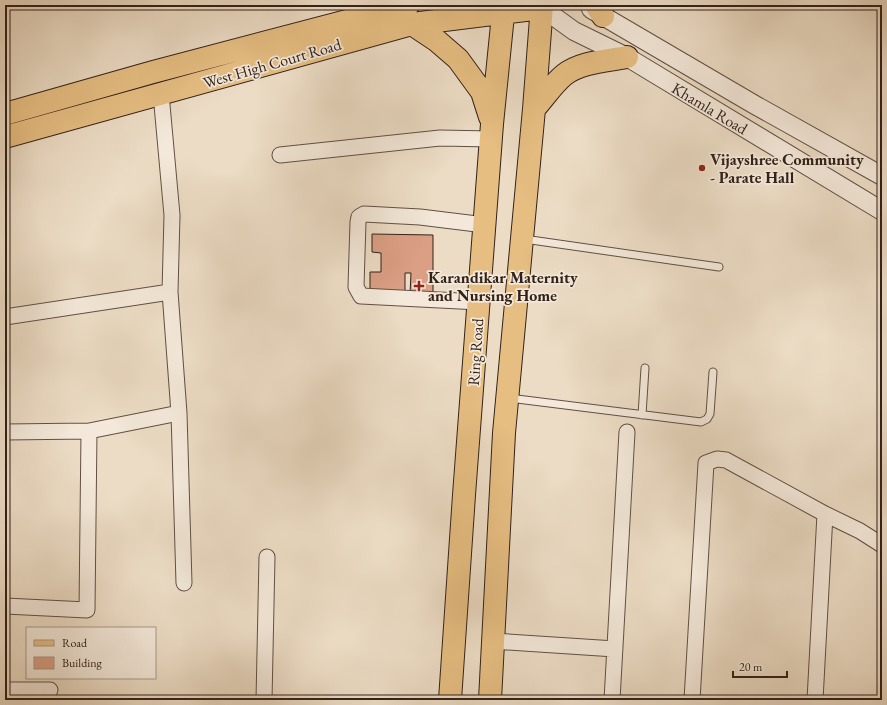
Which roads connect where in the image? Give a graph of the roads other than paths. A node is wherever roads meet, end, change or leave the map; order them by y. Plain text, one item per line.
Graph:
1 (540, 6) edge
2 (504, 9) edge
3 (595, 9) edge
4 (410, 14) edge
5 (627, 57) junction
6 (161, 94) junction
7 (534, 109) junction
8 (5, 114) edge
9 (492, 132) junction
10 (5, 137) edge
11 (280, 156) dead end
12 (882, 176) edge
13 (882, 211) edge
14 (485, 225) junction
15 (522, 238) junction
16 (719, 268) dead end
17 (170, 292) junction
18 (479, 302) junction
19 (5, 317) edge
20 (645, 368) dead end
21 (713, 372) dead end
22 (507, 398) junction
23 (179, 413) junction
24 (642, 415) junction
25 (88, 431) junction
26 (5, 432) edge
27 (627, 432) dead end
28 (825, 514) junction
29 (882, 545) edge
30 (267, 557) dead end
31 (184, 583) dead end
32 (5, 606) edge
33 (493, 641) junction
34 (615, 649) junction
35 (5, 690) edge
36 (50, 690) dead end
37 (264, 700) edge
38 (450, 700) edge
39 (490, 700) edge
40 (612, 700) edge
41 (692, 700) edge
42 (815, 700) edge

1 - 2 main road, West High Court Road
1 - 5 street, Khamla Road
1 - 7 main road
2 - 4 main road, West High Court Road
2 - 9 main road, Ring Road
3 - 12 street, Khamla Road
4 - 6 main road, West High Court Road
4 - 8 main road, West High Court Road
4 - 9 main road
5 - 7 main road
5 - 13 street, Khamla Road
6 - 10 main road, West High Court Road
6 - 17 street
7 - 15 main road
9 - 11 street
9 - 14 main road, Ring Road
14 - 18 main road, Ring Road
14 - 18 street
15 - 16 lane
15 - 22 main road
17 - 19 street
17 - 23 street
18 - 38 main road, Ring Road
20 - 24 lane
21 - 24 lane
22 - 24 lane
22 - 33 main road
23 - 25 street
23 - 31 street
25 - 26 street
25 - 32 street
27 - 34 street
28 - 29 street
28 - 41 street
28 - 42 street
30 - 37 street
33 - 34 street
33 - 39 main road
34 - 40 street
35 - 36 street

